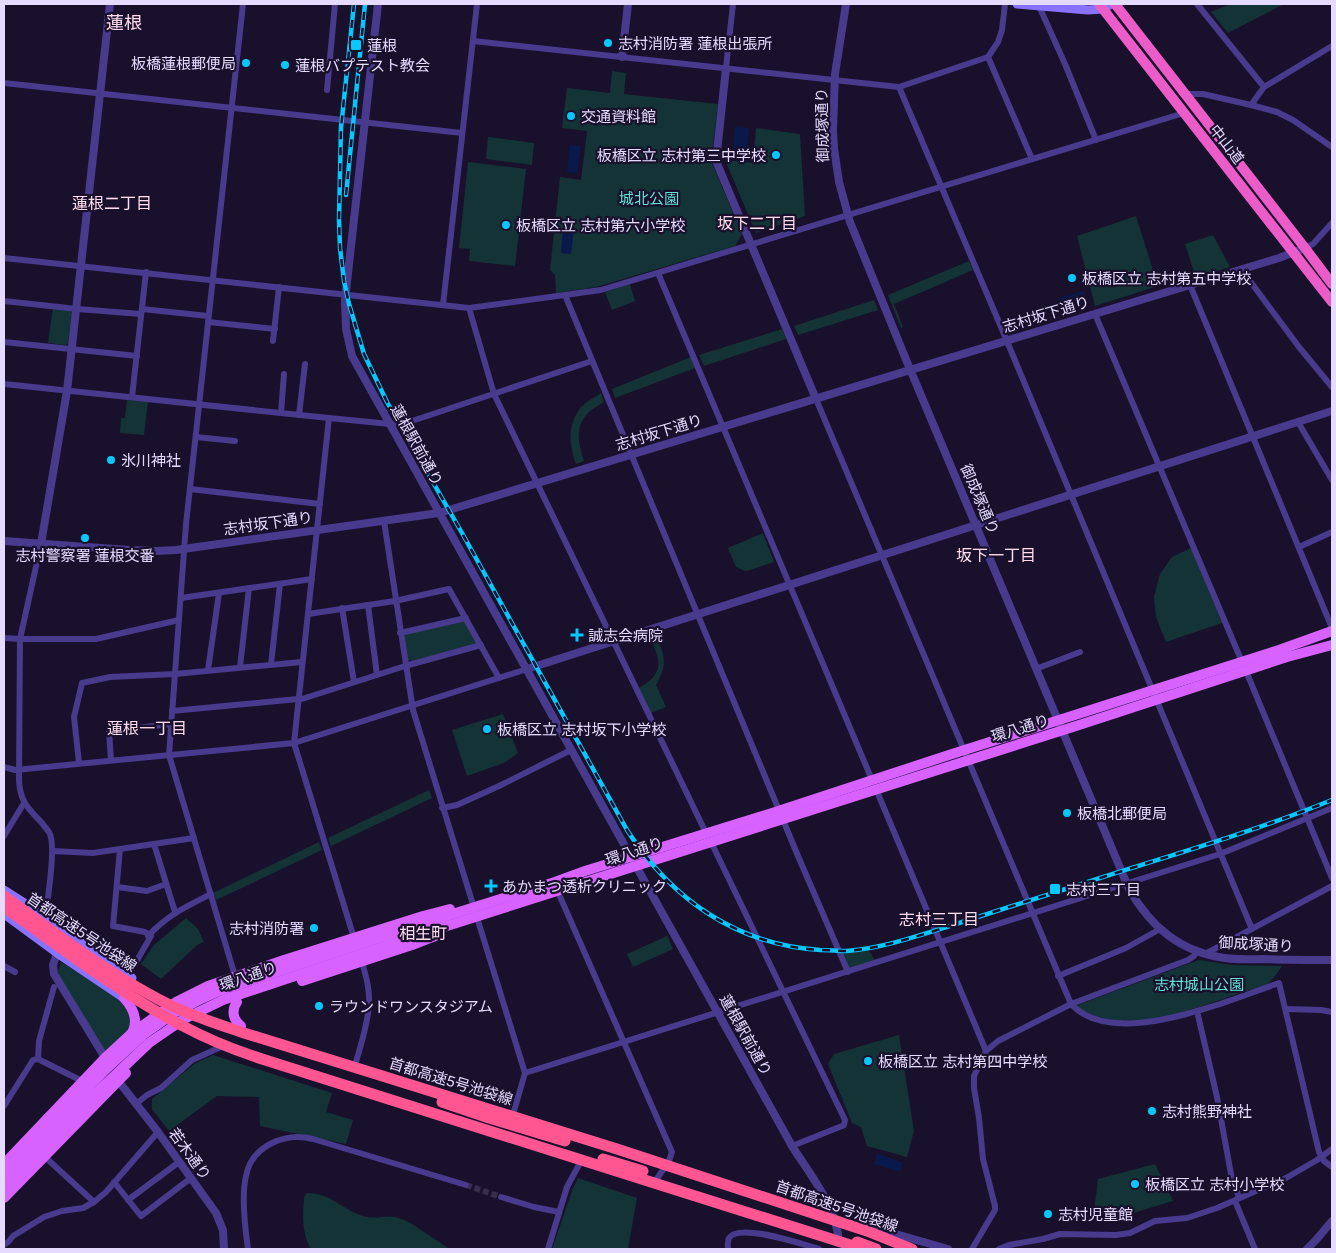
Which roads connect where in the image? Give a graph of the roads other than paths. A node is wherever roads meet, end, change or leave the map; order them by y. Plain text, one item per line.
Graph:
1 (110, 4) edge
2 (243, 4) edge
3 (335, 4) edge
4 (378, 4) edge
5 (477, 4) edge
6 (628, 4) edge
7 (733, 4) edge
8 (846, 4) edge
9 (1005, 4) edge
10 (1017, 4) edge
11 (1115, 4) edge
12 (1197, 4) edge
13 (1039, 6) junction
14 (1104, 6) edge
15 (472, 41) junction
16 (1332, 46) edge
17 (622, 57) junction
18 (988, 57) junction
19 (726, 68) junction
20 (834, 80) junction
21 (4, 83) edge
22 (899, 87) junction
23 (1264, 87) junction
24 (327, 90) dead end
25 (100, 93) junction
26 (1186, 94) junction
27 (1251, 105) junction
28 (232, 107) junction
29 (1184, 113) junction
30 (364, 122) junction
31 (462, 133) junction
32 (1096, 140) junction
33 (1332, 147) edge
34 (1032, 160) junction
35 (942, 186) junction
36 (847, 215) junction
37 (1332, 223) edge
38 (751, 244) junction
39 (1305, 248) junction
40 (1293, 253) junction
41 (4, 258) edge
42 (81, 266) junction
43 (1241, 270) junction
44 (146, 272) junction
45 (658, 272) junction
46 (212, 280) junction
47 (1332, 284) edge
48 (1190, 285) junction
49 (279, 287) junction
50 (346, 295) junction
51 (566, 295) junction
52 (4, 301) edge
53 (1332, 302) edge
54 (443, 305) junction
55 (469, 308) junction
56 (77, 309) junction
57 (142, 312) junction
58 (1095, 314) junction
59 (208, 319) junction
60 (275, 329) junction
61 (1006, 340) junction
62 (274, 341) dead end
63 (4, 342) edge
64 (72, 349) junction
65 (137, 356) junction
66 (592, 362) junction
67 (305, 364) dead end
68 (910, 370) junction
69 (284, 374) dead end
70 (4, 384) edge
71 (1332, 387) edge
72 (67, 391) junction
73 (494, 394) junction
74 (132, 397) junction
75 (816, 399) junction
76 (199, 404) junction
77 (1332, 411) edge
78 (281, 413) junction
79 (299, 415) junction
80 (330, 418) junction
81 (1298, 422) junction
82 (390, 424) junction
83 (724, 427) junction
84 (196, 436) junction
85 (1253, 436) junction
86 (235, 441) dead end
87 (631, 455) junction
88 (1159, 467) junction
89 (1332, 480) edge
90 (536, 484) junction
91 (190, 489) junction
92 (1070, 495) junction
93 (320, 504) junction
94 (439, 513) junction
95 (384, 521) junction
96 (976, 525) junction
97 (316, 530) junction
98 (1332, 532) edge
99 (4, 541) edge
100 (41, 544) junction
101 (1299, 546) junction
102 (184, 549) junction
103 (882, 555) junction
104 (312, 579) junction
105 (280, 584) junction
106 (790, 584) junction
107 (249, 588) junction
108 (219, 592) junction
109 (181, 598) junction
110 (395, 601) junction
111 (368, 604) junction
112 (342, 608) junction
113 (308, 614) junction
114 (698, 614) junction
115 (466, 618) junction
116 (180, 620) junction
117 (1332, 629) edge
118 (400, 633) junction
119 (4, 638) edge
120 (20, 639) junction
121 (613, 641) junction
122 (481, 645) junction
123 (1332, 645) edge
124 (1080, 652) dead end
125 (302, 662) junction
126 (271, 664) junction
127 (405, 666) junction
128 (1244, 666) junction
129 (240, 667) junction
130 (1041, 667) dead end
131 (526, 669) junction
132 (208, 670) junction
133 (175, 674) junction
134 (377, 675) junction
135 (499, 678) junction
136 (354, 682) junction
137 (1152, 690) junction
138 (298, 699) junction
139 (1156, 700) junction
140 (412, 705) junction
141 (172, 711) junction
142 (171, 724) junction
143 (1060, 725) junction
144 (294, 743) junction
145 (571, 750) junction
146 (169, 755) junction
147 (965, 755) junction
148 (111, 760) junction
149 (79, 763) junction
150 (4, 766) edge
151 (19, 769) junction
152 (874, 785) junction
153 (24, 803) junction
154 (442, 808) junction
155 (1332, 808) edge
156 (782, 814) junction
157 (1307, 818) junction
158 (4, 836) edge
159 (194, 838) junction
160 (708, 838) junction
161 (154, 844) junction
162 (120, 849) junction
163 (52, 851) junction
164 (1220, 854) junction
165 (631, 857) junction
166 (636, 867) junction
167 (1332, 878) edge
168 (166, 884) junction
169 (1126, 884) junction
170 (1332, 886) edge
171 (116, 887) junction
172 (4, 890) edge
173 (558, 892) junction
174 (211, 894) junction
175 (4, 896) edge
176 (4, 907) edge
177 (175, 912) junction
178 (4, 914) edge
179 (1032, 914) junction
180 (474, 915) junction
181 (46, 916) junction
182 (1160, 929) junction
183 (1252, 930) junction
184 (150, 934) junction
185 (354, 938) junction
186 (941, 943) junction
187 (135, 953) dead end
188 (1201, 953) junction
189 (57, 954) junction
190 (1332, 960) edge
191 (362, 962) junction
192 (4, 966) edge
193 (15, 972) dead end
194 (848, 972) junction
195 (128, 976) junction
196 (234, 976) junction
197 (1058, 976) junction
198 (54, 987) dead end
199 (783, 992) junction
200 (124, 998) junction
201 (176, 1002) junction
202 (237, 1002) junction
203 (1071, 1004) junction
204 (1286, 1009) junction
205 (1197, 1011) junction
206 (1332, 1012) edge
207 (718, 1013) junction
208 (206, 1014) junction
209 (154, 1016) junction
210 (240, 1026) junction
211 (178, 1029) junction
212 (132, 1033) junction
213 (624, 1043) junction
214 (221, 1047) junction
215 (986, 1051) junction
216 (38, 1058) junction
217 (105, 1058) junction
218 (356, 1062) junction
219 (388, 1072) junction
220 (525, 1073) junction
221 (83, 1081) junction
222 (118, 1082) junction
223 (376, 1094) junction
224 (102, 1098) junction
225 (136, 1104) junction
226 (4, 1106) edge
227 (514, 1111) junction
228 (488, 1120) junction
229 (158, 1132) junction
230 (792, 1146) junction
231 (1332, 1149) edge
232 (45, 1156) junction
233 (1322, 1157) junction
234 (581, 1161) junction
235 (669, 1161) junction
236 (179, 1162) junction
237 (4, 1164) edge
238 (1332, 1167) edge
239 (4, 1175) edge
240 (191, 1178) junction
241 (114, 1182) junction
242 (653, 1184) junction
243 (466, 1186) tunnel mouth
244 (4, 1188) edge
245 (501, 1196) tunnel mouth
246 (4, 1198) edge
247 (128, 1200) junction
248 (1237, 1200) junction
249 (94, 1202) junction
250 (559, 1212) junction
251 (834, 1216) junction
252 (1332, 1221) edge
253 (867, 1231) junction
254 (4, 1244) edge
255 (839, 1246) edge
256 (224, 1249) edge
257 (248, 1249) edge
258 (548, 1249) edge
259 (728, 1249) edge
260 (819, 1249) edge
261 (855, 1249) edge
262 (863, 1249) edge
263 (876, 1249) edge
264 (912, 1249) edge
265 (948, 1249) edge
266 (972, 1249) edge
267 (999, 1249) edge
268 (1255, 1249) edge
269 (1307, 1249) edge

1 - 25 street
2 - 28 street
3 - 24 street
4 - 30 street, 蓮根駅前通り
5 - 15 street
6 - 17 street
7 - 19 street
8 - 20 street, 御成塚通り
9 - 18 street
10 - 13 main road
11 - 26 highway, 中山道
12 - 23 street
13 - 14 main road
13 - 32 street
14 - 29 highway, 中山道
15 - 17 street
15 - 31 street
16 - 23 street
17 - 19 street
18 - 22 street
18 - 34 street
19 - 20 street
19 - 38 street
20 - 22 street
20 - 36 street, 御成塚通り
21 - 25 street
22 - 35 street
23 - 27 street
25 - 28 street
25 - 42 street
26 - 27 street
26 - 39 highway, 中山道
27 - 33 street
28 - 30 street
28 - 46 street
29 - 32 street
29 - 40 highway, 中山道
30 - 31 street
30 - 50 street, 蓮根駅前通り
31 - 54 street
32 - 34 street
34 - 35 street
35 - 36 street
35 - 61 street
36 - 38 street
36 - 68 street, 御成塚通り
37 - 39 street
38 - 45 street
38 - 75 street
39 - 40 street, 志村坂下通り
39 - 47 highway, 中山道
40 - 43 street, 志村坂下通り
40 - 53 highway, 中山道
41 - 42 street
42 - 44 street
42 - 56 street
43 - 48 street, 志村坂下通り
43 - 71 street
44 - 46 street
44 - 57 street
45 - 51 street
45 - 83 street
46 - 49 street
46 - 59 street
48 - 58 street, 志村坂下通り
48 - 85 street
49 - 50 street
49 - 60 street
50 - 54 street
50 - 82 street, 蓮根駅前通り
51 - 55 street
51 - 66 street
52 - 56 street
54 - 55 street
55 - 73 street
56 - 57 street
56 - 64 street
57 - 59 street
57 - 65 street
58 - 61 street, 志村坂下通り
58 - 88 street
59 - 60 street
59 - 76 street
60 - 62 street
61 - 68 street, 志村坂下通り
61 - 92 street
63 - 64 street
64 - 65 street
64 - 72 street
65 - 74 street
66 - 73 street
66 - 87 street
67 - 79 street
68 - 75 street, 志村坂下通り
68 - 96 street, 御成塚通り
69 - 78 street
70 - 72 street
72 - 74 street
72 - 100 street
73 - 82 street
73 - 90 street
74 - 76 street
75 - 83 street, 志村坂下通り
75 - 103 street
76 - 78 street
76 - 84 street
77 - 81 street
78 - 79 street
79 - 80 street
80 - 82 street
80 - 93 street
81 - 85 street
81 - 89 street
82 - 94 street, 蓮根駅前通り
83 - 87 street, 志村坂下通り
83 - 106 street
84 - 86 street
84 - 91 street
85 - 88 street
85 - 101 street
87 - 90 street, 志村坂下通り
87 - 114 street
88 - 92 street
88 - 128 street
90 - 94 street, 志村坂下通り
90 - 121 street
91 - 93 street
91 - 102 street
92 - 96 street
92 - 137 street
93 - 97 street
94 - 95 street, 志村坂下通り
94 - 131 street, 蓮根駅前通り
95 - 97 street, 志村坂下通り
95 - 110 street
96 - 103 street
96 - 143 street, 御成塚通り
97 - 102 street, 志村坂下通り
97 - 104 street
98 - 101 street
99 - 100 street, 志村坂下通り
100 - 102 street, 志村坂下通り
100 - 120 street
101 - 117 street
102 - 109 street
103 - 106 street
103 - 147 street
104 - 105 street
104 - 113 street
105 - 107 street
105 - 126 street
106 - 114 street
106 - 152 street
107 - 108 street
107 - 129 street
108 - 109 street
108 - 132 street
109 - 116 street
110 - 111 street
110 - 115 street
110 - 118 street
111 - 112 street
111 - 134 street
112 - 113 street
112 - 136 street
113 - 125 street
114 - 121 street
114 - 156 street
115 - 118 street
115 - 122 street
116 - 120 street
116 - 133 street
117 - 128 main road, 環八通り
118 - 127 street
119 - 120 street
120 - 151 street
121 - 131 street
121 - 160 street
122 - 127 street
122 - 135 street
123 - 128 main road, 環八通り
124 - 130 street
125 - 126 street
125 - 138 street
126 - 129 street
127 - 134 street
127 - 140 street
128 - 137 main road, 環八通り
128 - 139 main road, 環八通り
128 - 157 street
129 - 132 street
131 - 135 street
131 - 145 street, 蓮根駅前通り
132 - 133 street
133 - 141 street
133 - 149 street
134 - 136 street
135 - 140 street
136 - 138 street
137 - 139 street
137 - 143 main road, 環八通り
138 - 141 street
138 - 144 street
139 - 143 main road, 環八通り
139 - 164 street
140 - 144 street
140 - 154 street
141 - 142 street
142 - 146 street
142 - 148 street
143 - 147 main road, 環八通り
143 - 169 street, 御成塚通り
144 - 146 street
144 - 185 street
145 - 154 street
145 - 165 street, 蓮根駅前通り
146 - 148 street
146 - 159 street
147 - 152 main road, 環八通り
147 - 179 street
148 - 149 street
149 - 151 street
150 - 151 street
151 - 153 street
152 - 156 main road, 環八通り
152 - 186 street
153 - 158 street
153 - 163 street
154 - 180 street
155 - 157 street
156 - 160 main road, 環八通り
156 - 194 street
157 - 164 street
157 - 167 street
159 - 161 street
159 - 174 street
160 - 165 main road, 環八通り
160 - 166 main road, 環八通り
160 - 199 street
161 - 162 street
161 - 168 street
162 - 163 street
162 - 171 street
163 - 181 street
164 - 169 street
164 - 183 street
165 - 166 street, 蓮根駅前通り
165 - 180 main road, 環八通り
166 - 173 main road, 環八通り
166 - 207 street, 蓮根駅前通り
168 - 171 street
168 - 177 street
169 - 179 street
169 - 182 street, 御成塚通り
170 - 183 street
171 - 184 street
172 - 181 main road
173 - 180 main road, 環八通り
173 - 213 street
174 - 177 street
174 - 196 street
175 - 253 highway, 首都高速5号池袋線
176 - 262 highway, 首都高速5号池袋線
177 - 184 street
178 - 189 main road
179 - 186 street
179 - 197 street
180 - 185 main road
180 - 191 main road
180 - 220 street
180 - 239 main road, 環八通り
180 - 244 main road, 環八通り
181 - 195 main road
182 - 188 street, 御成塚通り
182 - 197 street
183 - 188 street
184 - 187 street
184 - 195 street
185 - 196 main road
186 - 194 street
186 - 215 street
188 - 190 street, 御成塚通り
188 - 203 street
189 - 200 main road
189 - 217 street, 若木通り
191 - 202 main road
191 - 218 street
192 - 193 street
194 - 199 street
195 - 201 main road
196 - 201 main road
197 - 203 street
198 - 216 street
199 - 207 street
199 - 230 street
200 - 209 main road
200 - 212 main road
201 - 208 main road
201 - 209 main road
202 - 208 main road
202 - 210 main road
203 - 205 street
203 - 215 street
204 - 205 street
204 - 206 street
204 - 233 street
205 - 248 street
207 - 213 street
207 - 230 street, 蓮根駅前通り
208 - 210 street
208 - 211 main road
209 - 211 main road
209 - 212 main road
210 - 218 street
211 - 214 street
211 - 222 main road
212 - 217 main road
213 - 220 street
213 - 235 street
214 - 223 street
214 - 225 street
215 - 266 street
216 - 221 street
216 - 226 street
217 - 221 main road
217 - 222 street, 若木通り
218 - 219 street
219 - 227 street
219 - 228 highway
220 - 227 street
221 - 224 street
221 - 237 main road
222 - 224 main road
222 - 225 street, 若木通り
223 - 228 highway
223 - 234 street
224 - 232 main road
225 - 229 street, 若木通り
227 - 235 street
228 - 253 highway
228 - 263 highway
229 - 236 street, 若木通り
229 - 241 street
230 - 251 street, 蓮根駅前通り
231 - 233 street
232 - 246 main road
232 - 249 street
233 - 238 street
233 - 248 street
234 - 242 street
234 - 250 street
235 - 242 street
235 - 251 street
236 - 240 street, 若木通り
236 - 247 street
240 - 247 street
240 - 256 street, 若木通り
241 - 247 street
241 - 249 street
242 - 255 street
243 - 257 street
245 - 250 street
248 - 267 street
248 - 268 street
249 - 254 street
250 - 258 street
251 - 255 street, 蓮根駅前通り
251 - 265 street
252 - 269 street
253 - 264 highway, 首都高速5号池袋線
255 - 261 street
259 - 260 street

